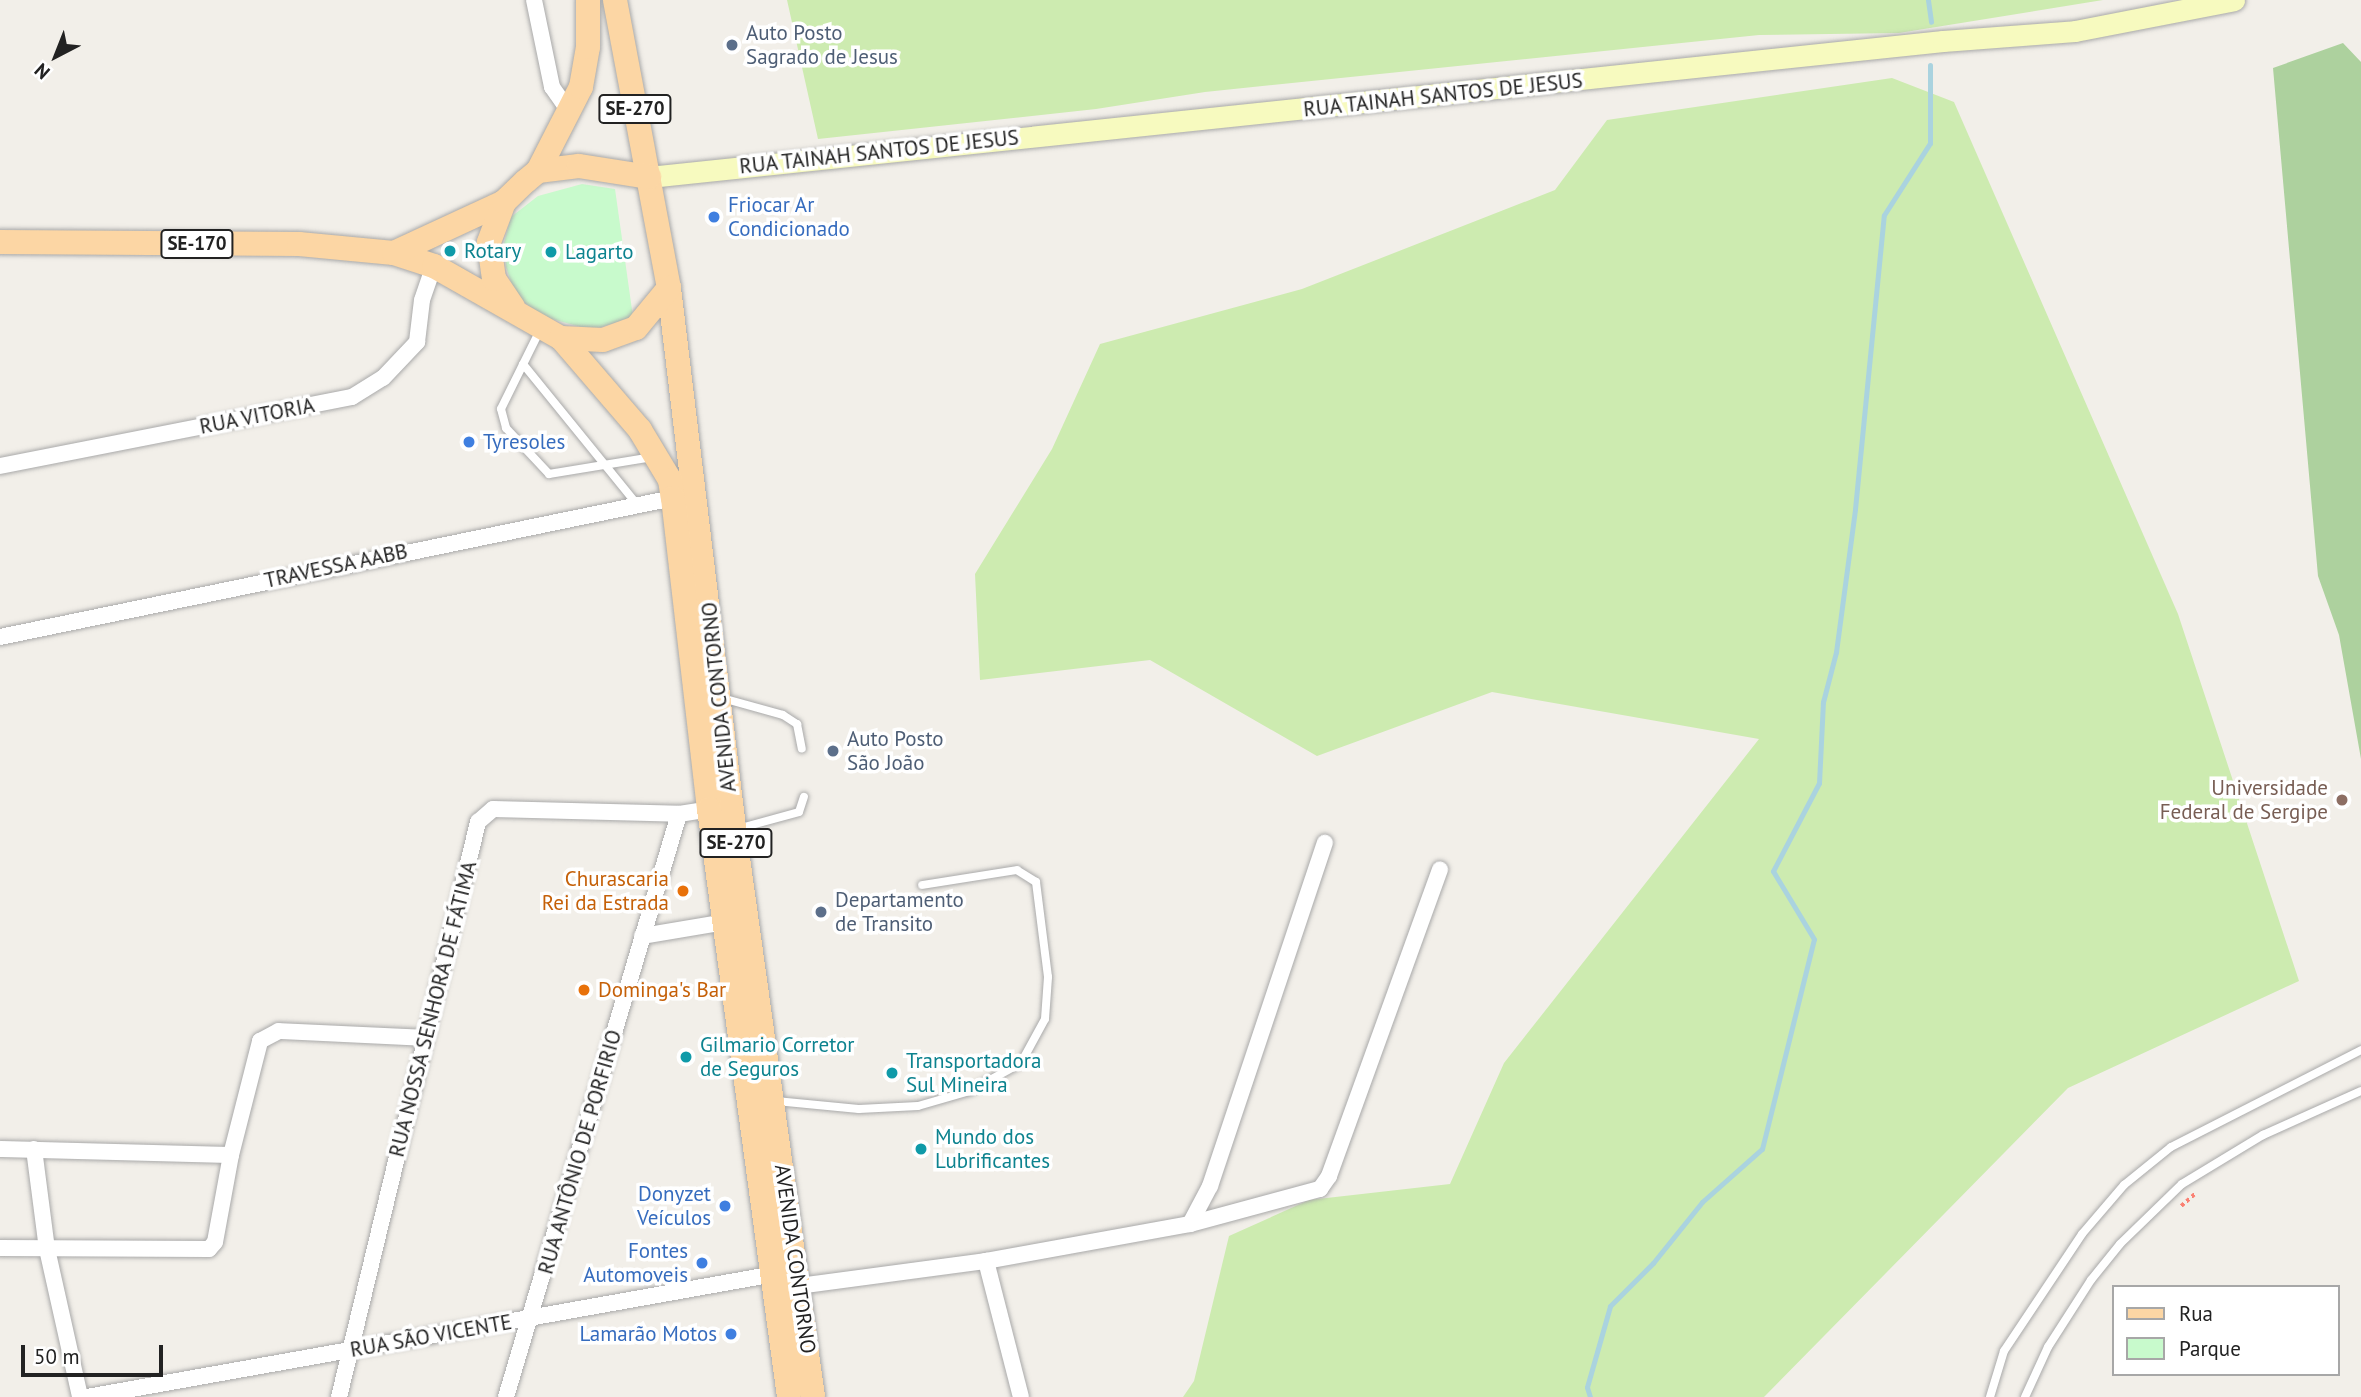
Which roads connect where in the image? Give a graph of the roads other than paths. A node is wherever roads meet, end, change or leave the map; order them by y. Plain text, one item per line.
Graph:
1 (534, 0) edge
2 (588, 0) edge
3 (615, 0) edge
4 (2234, 0) edge
5 (2212, 1) edge
6 (570, 113) junction
7 (538, 171) junction
8 (649, 177) junction
9 (504, 202) junction
10 (0, 242) edge
11 (394, 253) junction
12 (434, 266) junction
13 (669, 288) junction
14 (519, 313) junction
15 (551, 334) junction
16 (523, 364) junction
17 (656, 456) junction
18 (0, 466) edge
19 (607, 467) junction
20 (672, 489) junction
21 (636, 503) junction
22 (0, 636) edge
23 (720, 697) junction
24 (802, 749) dead end
25 (804, 797) dead end
26 (709, 809) junction
27 (679, 814) junction
28 (735, 830) junction
29 (1325, 843) dead end
30 (1440, 870) dead end
31 (922, 885) dead end
32 (726, 922) junction
33 (642, 936) junction
34 (425, 1038) junction
35 (2361, 1050) edge
36 (2361, 1091) edge
37 (774, 1101) junction
38 (0, 1149) edge
39 (34, 1149) junction
40 (231, 1155) junction
41 (1190, 1224) junction
42 (0, 1248) edge
43 (47, 1249) junction
44 (986, 1261) junction
45 (775, 1275) junction
46 (798, 1286) junction
47 (532, 1319) junction
48 (350, 1349) junction
49 (80, 1397) edge
50 (87, 1397) edge
51 (339, 1397) edge
52 (506, 1397) edge
53 (789, 1397) edge
54 (813, 1397) edge
55 (1021, 1397) edge
56 (1990, 1397) edge
57 (2025, 1397) edge

1 - 6 street
2 - 6 main road, SE-270
3 - 8 main road, SE-270
4 - 5 street, RUA TAINAH SANTOS DE JESUS
5 - 8 street, RUA TAINAH SANTOS DE JESUS
6 - 7 main road, SE-270
7 - 8 main road
7 - 9 main road, SE-270
8 - 13 main road, SE-270
9 - 11 main road
9 - 14 main road, SE-270
10 - 11 main road, SE-170
11 - 12 main road
12 - 14 main road
12 - 18 street, RUA VITORIA
13 - 15 main road
13 - 23 main road, AVENIDA CONTORNO / SE-270
14 - 15 main road, SE-270
15 - 16 lane
15 - 17 main road, SE-270
16 - 19 lane
16 - 19 lane
17 - 19 lane
17 - 20 main road, SE-270
19 - 21 lane
20 - 21 street, TRAVESSA AABB
20 - 26 main road, AVENIDA CONTORNO / SE-270
21 - 22 street, TRAVESSA AABB
23 - 24 lane
23 - 28 main road, AVENIDA CONTORNO / SE-270
25 - 28 lane
26 - 27 street
26 - 32 main road, AVENIDA CONTORNO / SE-270
27 - 33 street, RUA ANTÔNIO DE PORFIRIO
27 - 34 street, RUA NOSSA SENHORA DE FÁTIMA
28 - 37 main road, AVENIDA CONTORNO / SE-270
29 - 41 street
30 - 41 street
31 - 37 lane
32 - 33 street
32 - 45 main road, AVENIDA CONTORNO / SE-270
33 - 47 street, RUA ANTÔNIO DE PORFIRIO
34 - 40 street
34 - 48 street, RUA NOSSA SENHORA DE FÁTIMA
35 - 56 lane
36 - 57 lane
37 - 46 main road, AVENIDA CONTORNO / SE-270
38 - 39 street
39 - 40 street
39 - 43 street
40 - 43 street
41 - 44 street
42 - 43 street
43 - 49 street
44 - 46 street
44 - 55 street
45 - 47 street, RUA SÃO VICENTE
45 - 53 main road, AVENIDA CONTORNO / SE-270
46 - 54 main road, AVENIDA CONTORNO / SE-270
47 - 48 street, RUA SÃO VICENTE
47 - 52 street, RUA ANTÔNIO DE PORFIRIO
48 - 50 street, RUA SÃO VICENTE
48 - 51 street, RUA NOSSA SENHORA DE FÁTIMA

